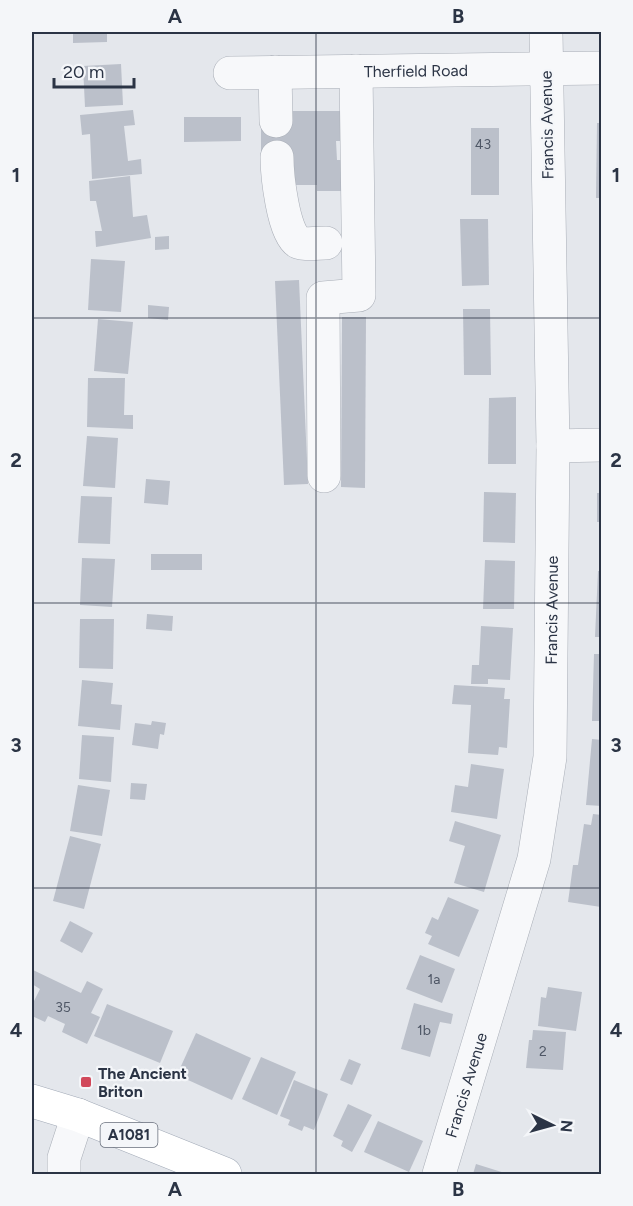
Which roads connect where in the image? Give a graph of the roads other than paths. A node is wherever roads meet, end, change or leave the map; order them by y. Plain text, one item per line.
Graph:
1 (546, 32) edge
2 (602, 68) edge
3 (546, 70) junction
4 (356, 71) junction
5 (275, 72) junction
6 (230, 73) dead end
7 (276, 120) dead end
8 (277, 157) dead end
9 (326, 243) dead end
10 (602, 445) edge
11 (553, 446) junction
12 (324, 476) dead end
13 (32, 1101) edge
14 (78, 1115) junction
15 (64, 1174) edge
16 (225, 1174) edge
17 (439, 1174) edge

1 - 3 street, Francis Avenue
2 - 3 street, Therfield Road
3 - 4 street, Therfield Road
3 - 11 street, Francis Avenue
4 - 5 street, Therfield Road
4 - 12 street
5 - 6 street, Therfield Road
5 - 7 street
8 - 9 street
10 - 11 street
11 - 17 street, Francis Avenue
13 - 14 main road, A1081
14 - 15 street
14 - 16 main road, A1081

